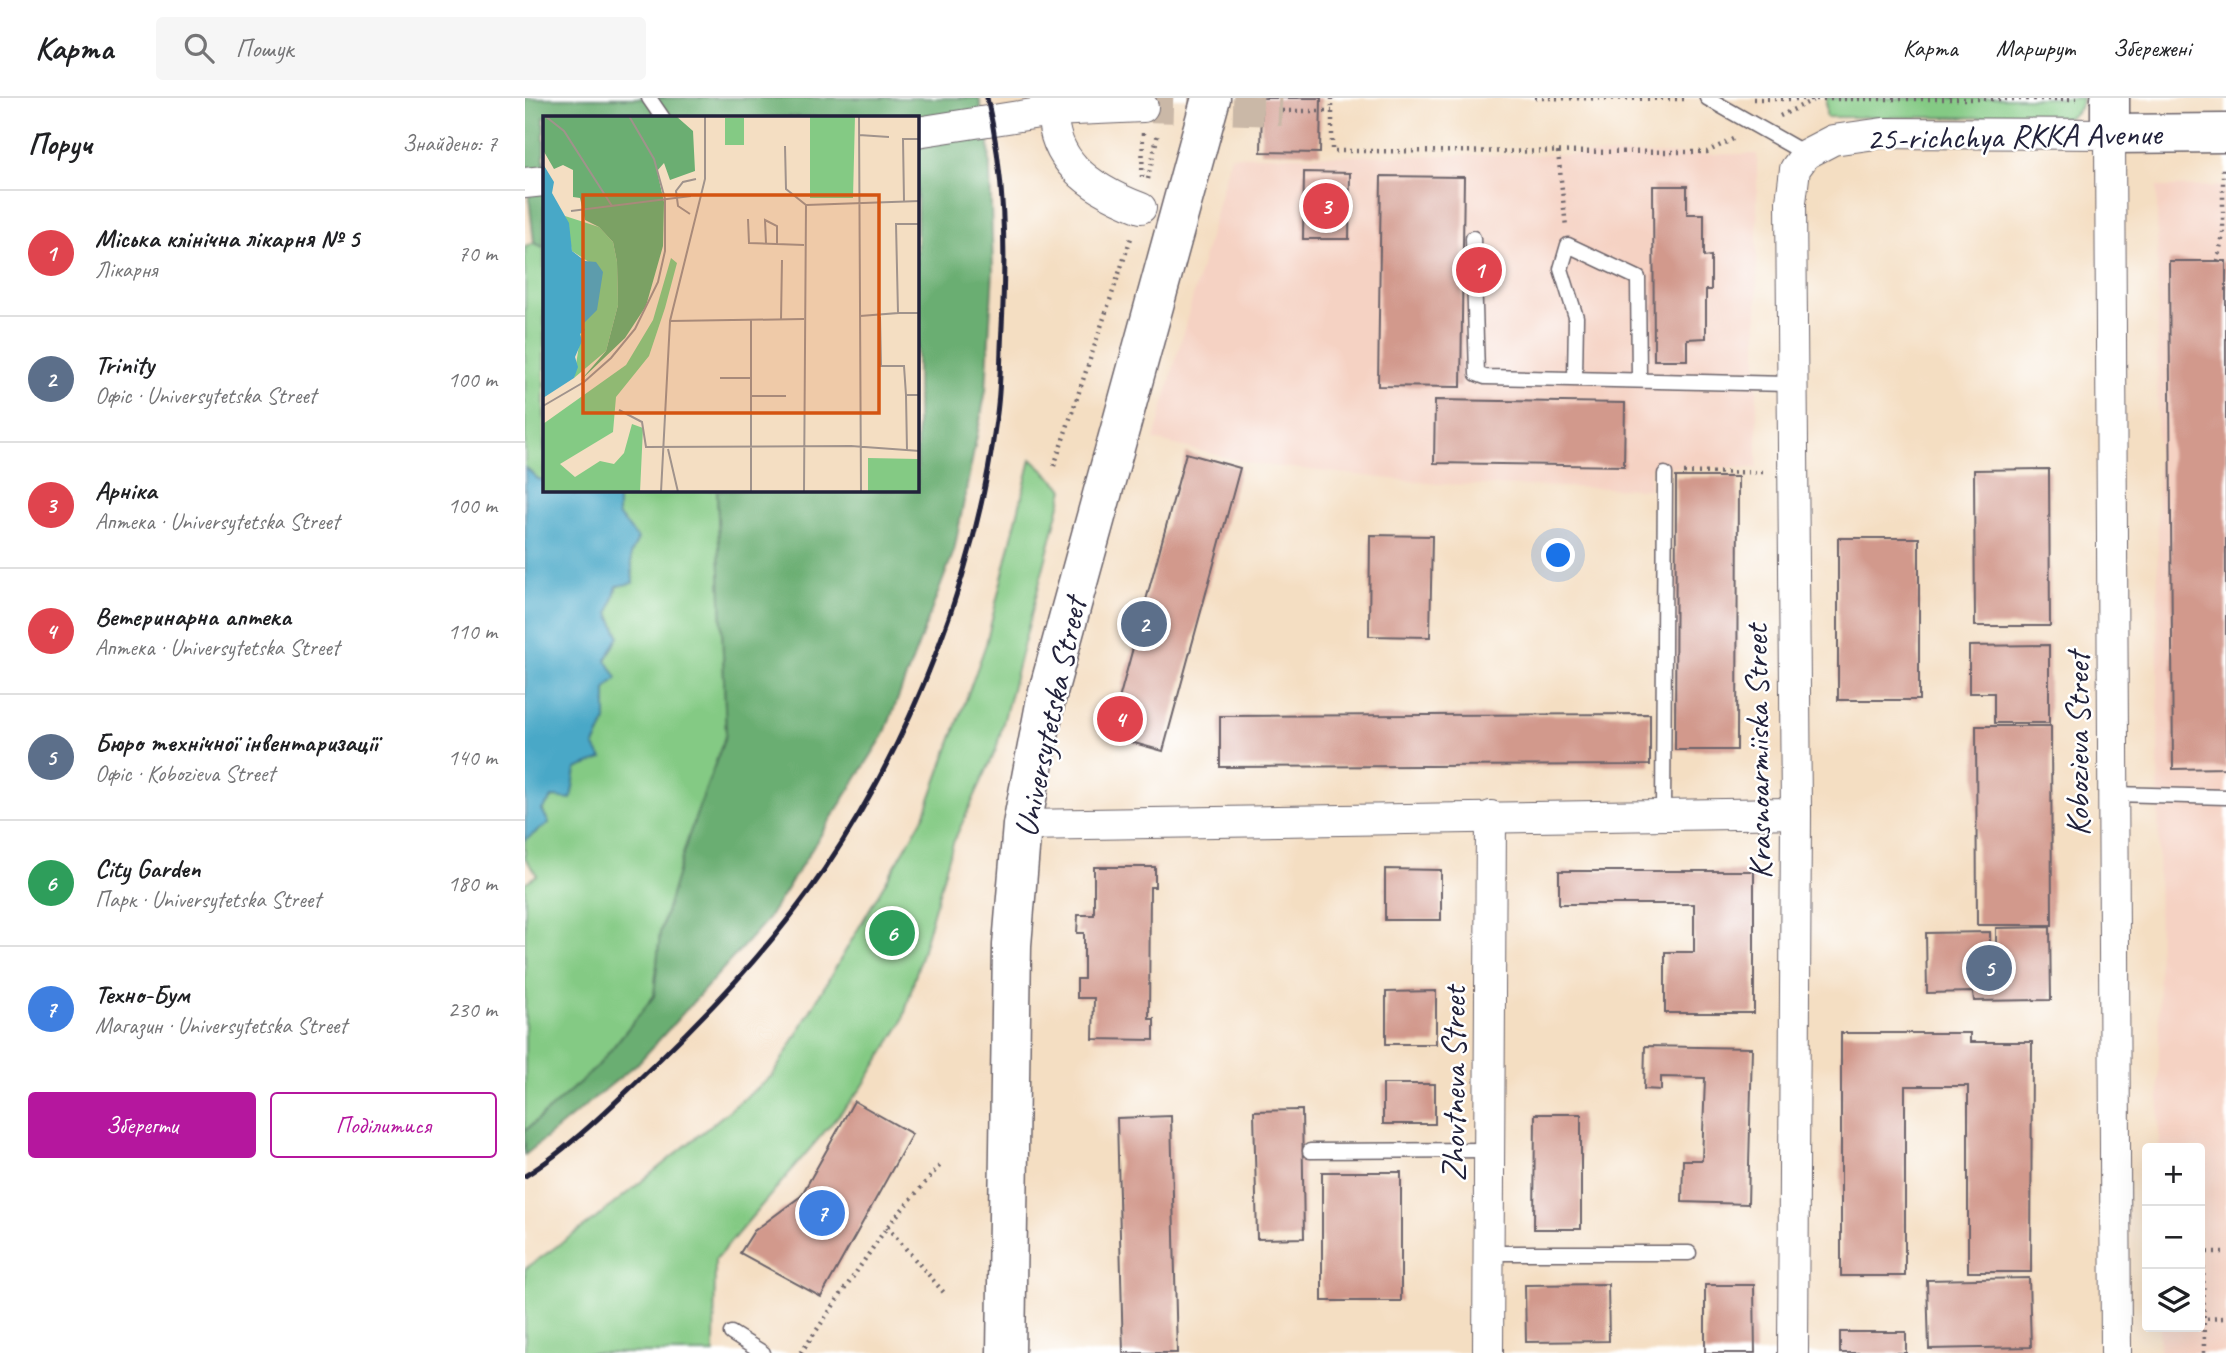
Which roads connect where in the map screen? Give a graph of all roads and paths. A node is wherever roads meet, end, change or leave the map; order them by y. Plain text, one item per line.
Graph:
1 (649, 98) edge
2 (1211, 98) edge
3 (1332, 98) edge
4 (1535, 98) edge
5 (1708, 98) edge
6 (1814, 99) edge
7 (2055, 99) edge
8 (1053, 104) edge
9 (2110, 110) edge
10 (1282, 111) tunnel mouth
11 (1332, 111) junction
12 (1152, 115) junction
13 (661, 116) edge
14 (1758, 127) junction
15 (919, 132) edge
16 (2225, 149) edge
17 (1559, 152) junction
18 (1806, 154) junction
19 (543, 181) edge
20 (525, 183) edge
21 (1141, 208) junction
22 (2225, 236) edge
23 (1473, 238) dead end
24 (1568, 245) junction
25 (2217, 261) dead end
26 (1575, 377) junction
27 (1639, 379) junction
28 (1792, 384) junction
29 (1054, 466) dead end
30 (1792, 471) junction
31 (1665, 474) joint
32 (2114, 794) junction
33 (2226, 797) edge
34 (1795, 813) junction
35 (1663, 814) junction
36 (1491, 816) junction
37 (1022, 825) junction
38 (1489, 1150) junction
39 (1310, 1151) dead end
40 (942, 1163) dead end
41 (887, 1227) junction
42 (2226, 1252) edge
43 (1489, 1253) junction
44 (1689, 1253) dead end
45 (2203, 1269) edge
46 (946, 1295) dead end
47 (2226, 1318) edge
48 (2205, 1319) edge
49 (2203, 1332) edge
50 (731, 1333) dead end
51 (763, 1353) edge
52 (801, 1353) edge
53 (1006, 1353) edge
54 (1489, 1353) edge
55 (1793, 1353) edge
56 (2116, 1353) edge
57 (2204, 1353) edge

1 - 13 lane
2 - 37 main road, Universytetska Street
3 - 11 path
4 - 5 path
5 - 6 path
5 - 14 lane
6 - 7 path
6 - 14 path
7 - 9 path
8 - 12 street
8 - 15 street
8 - 21 street
9 - 16 main road, 25-richchya RKKA Avenue
9 - 18 street, 25-richchya RKKA Avenue
9 - 32 street, Kobozieva Street
10 - 11 path
11 - 17 path
12 - 21 path
12 - 21 path
14 - 17 path
14 - 18 lane
16 - 22 path
17 - 24 path
18 - 28 street, Krasnoarmiiska Street
19 - 20 street
21 - 29 path
22 - 25 path
23 - 26 lane
24 - 26 lane
24 - 27 lane
26 - 27 lane
27 - 28 lane
28 - 30 street, Krasnoarmiiska Street
30 - 31 path
30 - 34 street, Krasnoarmiiska Street
31 - 35 lane
32 - 33 lane
32 - 56 street, Kobozieva Street
34 - 35 street
34 - 55 street, Krasnoarmiiska Street
35 - 36 street
36 - 37 street
36 - 38 street, Zhovtneva Street
37 - 53 main road, Universytetska Street
38 - 39 lane
38 - 43 street, Zhovtneva Street
40 - 41 path
41 - 46 path
41 - 52 path
42 - 45 path
43 - 44 lane
43 - 54 street, Zhovtneva Street
47 - 48 path
49 - 57 path
50 - 51 lane

